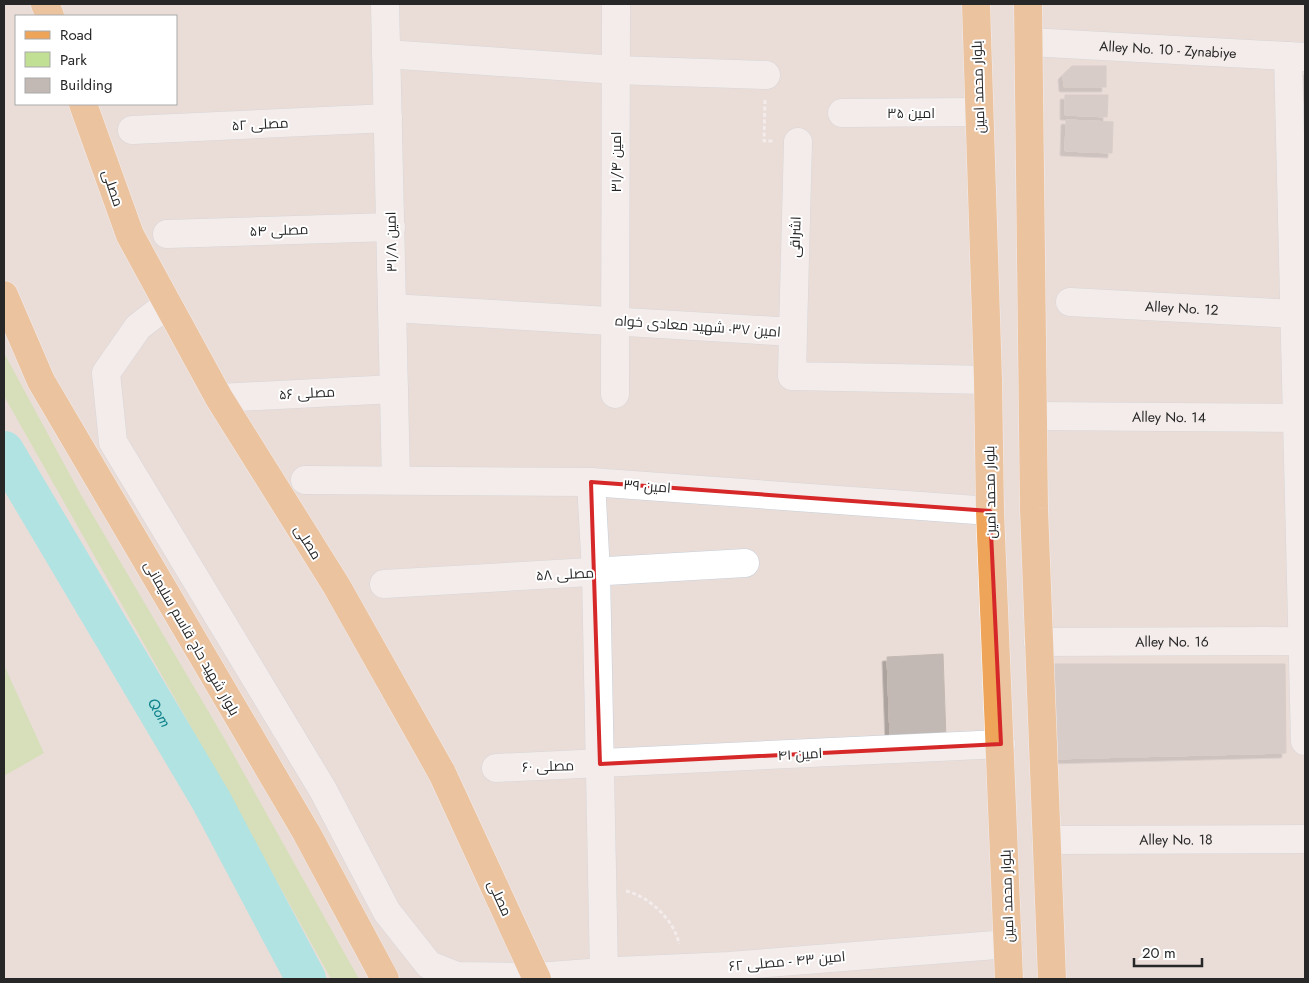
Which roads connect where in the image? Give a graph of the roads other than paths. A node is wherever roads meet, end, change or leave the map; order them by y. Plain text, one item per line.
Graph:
1 (385, 4) edge
2 (616, 4) edge
3 (976, 4) edge
4 (1028, 4) edge
5 (1029, 42) junction
6 (386, 54) junction
7 (1297, 57) edge
8 (616, 70) junction
9 (766, 75) road end
10 (83, 105) edge
11 (979, 112) junction
12 (842, 113) dead end
13 (388, 118) junction
14 (132, 130) dead end
15 (798, 142) road end
16 (391, 226) junction
17 (168, 234) dead end
18 (4, 295) edge
19 (1070, 302) dead end
20 (168, 304) junction
21 (392, 308) junction
22 (1295, 314) junction
23 (616, 320) junction
24 (793, 332) junction
25 (988, 380) junction
26 (394, 389) junction
27 (616, 394) dead end
28 (219, 398) junction
29 (1033, 416) junction
30 (1301, 418) edge
31 (304, 480) dead end
32 (396, 480) junction
33 (591, 482) junction
34 (990, 510) junction
35 (745, 563) dead end
36 (596, 572) junction
37 (384, 584) dead end
38 (1304, 641) edge
39 (1038, 642) junction
40 (1305, 741) edge
41 (1001, 744) junction
42 (600, 764) junction
43 (496, 768) dead end
44 (1305, 839) edge
45 (1046, 840) junction
46 (1008, 944) junction
47 (604, 972) junction
48 (536, 978) edge
49 (384, 979) edge
50 (1009, 979) edge
51 (1052, 979) edge

1 - 6 street, امین ۳۱/۸
2 - 8 street, امین ۳۱/۴
3 - 11 main road, بلوار محمد امین
4 - 5 main road
5 - 7 street, Alley No. 10 - Zynabiye
5 - 29 main road
6 - 8 street
6 - 13 street, امین ۳۱/۸
7 - 22 street
8 - 9 street
8 - 23 street, امین ۳۱/۴
10 - 20 main road, مصلی
11 - 12 street, امین ۳۵
11 - 25 main road, بلوار محمد امین
13 - 14 street, مصلی ۵۲
13 - 16 street, امین ۳۱/۸
15 - 24 street, اشراقی
16 - 17 street, مصلی ۵۴
16 - 21 street, امین ۳۱/۸
18 - 49 main road, بلوار شهید حاج قاسم سلیمانی
19 - 22 street, Alley No. 12
20 - 28 main road, مصلی
20 - 48 street, امین ۴۳ - مصلی ۶۲
21 - 23 street, امین ۳۷- شهید معادی خواه
21 - 26 street, امین ۳۱/۸
22 - 30 street
23 - 24 street, امین ۳۷- شهید معادی خواه
23 - 27 street, امین ۳۱/۴
24 - 25 street, امین ۳۷- شهید معادی خواه
25 - 34 main road, بلوار محمد امین
26 - 28 street, مصلی ۵۶
26 - 32 street, امین ۳۱/۸
28 - 48 main road, مصلی
29 - 30 street, Alley No. 14
29 - 39 main road
30 - 38 street
31 - 32 street, امین ۳۹
32 - 33 street, امین ۳۹
33 - 34 street, امین ۳۹
33 - 36 street
34 - 41 main road, بلوار محمد امین
35 - 36 street, مصلی ۵۸
36 - 37 street, مصلی ۵۸
36 - 42 street
38 - 39 street, Alley No. 16
38 - 40 street
39 - 45 main road
41 - 42 street, امین ۴۱
41 - 46 main road, بلوار محمد امین
42 - 43 street, مصلی ۶۰
42 - 47 street
44 - 45 street, Alley No. 18
45 - 51 main road
46 - 47 street, امین ۴۳ - مصلی ۶۲
46 - 50 main road, بلوار محمد امین
47 - 48 street, امین ۴۳ - مصلی ۶۲

